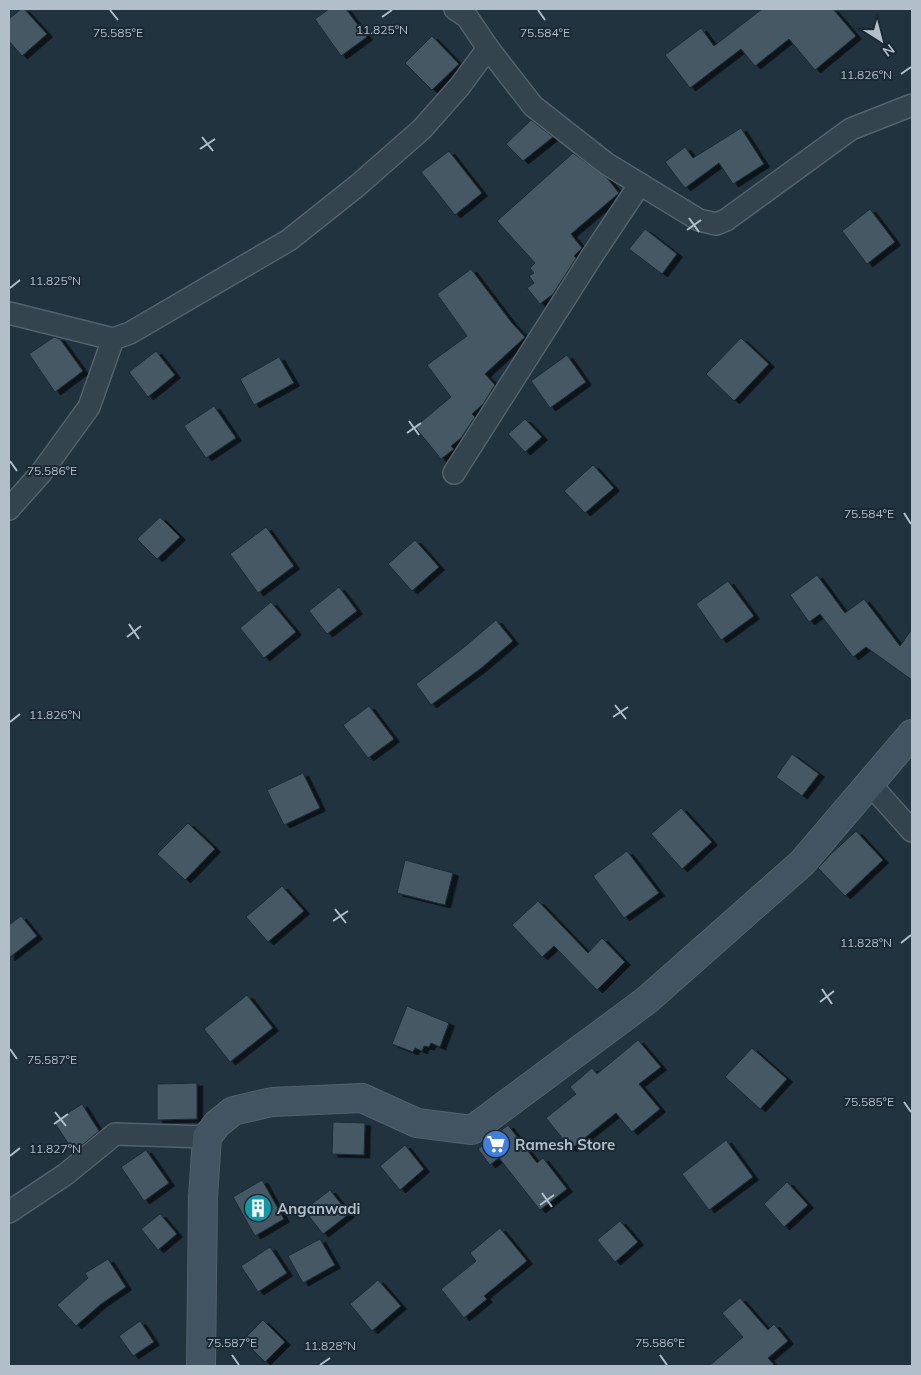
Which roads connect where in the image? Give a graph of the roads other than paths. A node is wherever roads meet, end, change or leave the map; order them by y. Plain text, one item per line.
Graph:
1 (455, 9) edge
2 (488, 48) junction
3 (912, 105) edge
4 (640, 184) junction
5 (9, 313) edge
6 (113, 339) junction
7 (454, 473) dead end
8 (9, 509) edge
9 (912, 734) edge
10 (870, 784) junction
11 (912, 831) edge
12 (207, 1137) junction
13 (9, 1212) edge
14 (201, 1366) edge

1 - 2 street
2 - 4 street
2 - 6 street
3 - 4 street
4 - 7 street
5 - 6 street
6 - 8 street
9 - 10 main road
10 - 11 street
10 - 12 main road
12 - 13 street
12 - 14 main road

